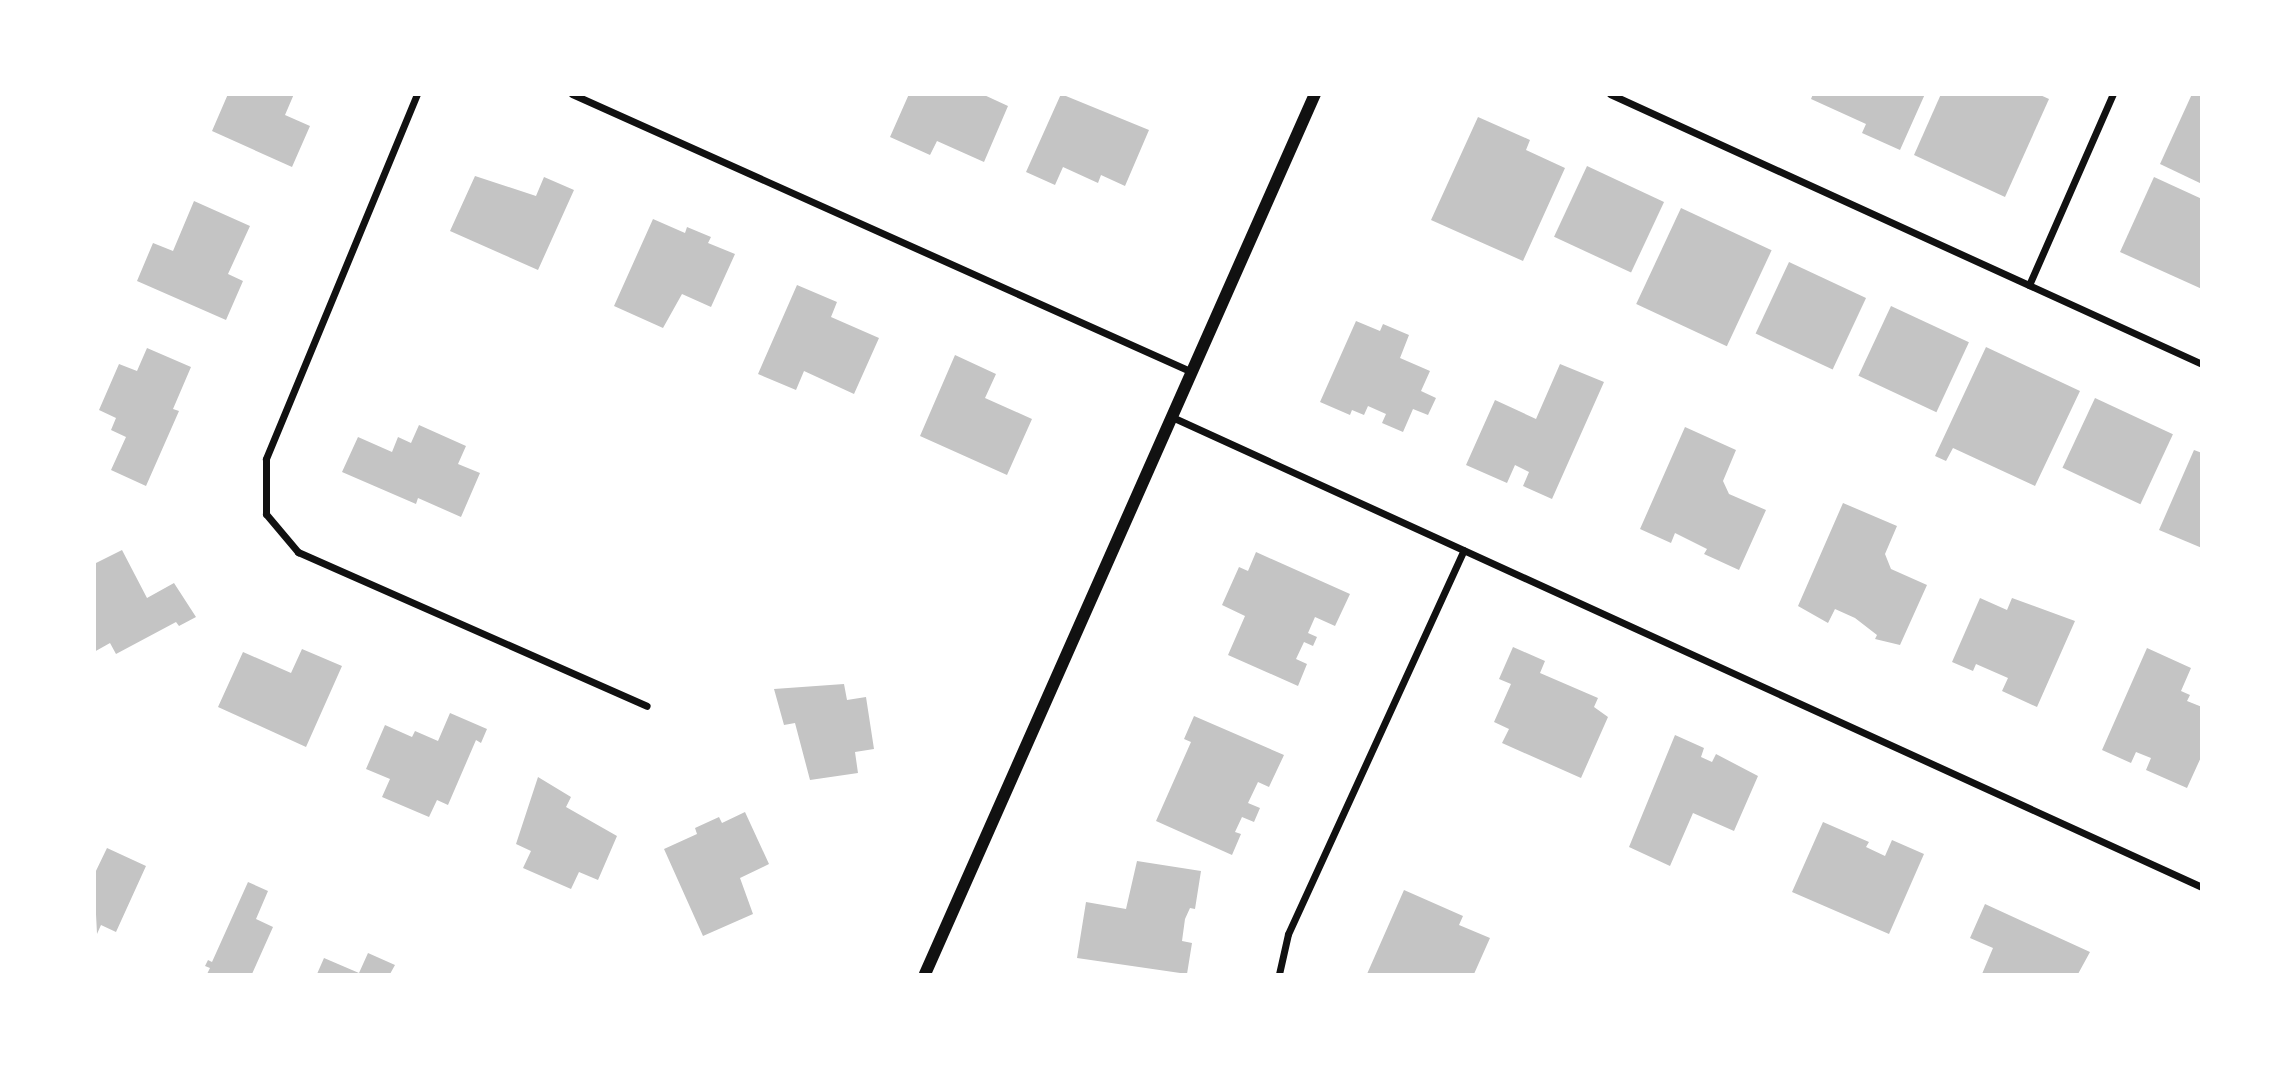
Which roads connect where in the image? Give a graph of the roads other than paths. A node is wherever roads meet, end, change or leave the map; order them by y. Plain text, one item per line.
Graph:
1 (417, 94) edge
2 (572, 94) edge
3 (1315, 94) edge
4 (1610, 94) edge
5 (2113, 94) edge
6 (2029, 285) junction
7 (2202, 364) edge
8 (1192, 372) junction
9 (1172, 417) junction
10 (1464, 550) junction
11 (648, 706) dead end
12 (2202, 887) edge
13 (925, 975) edge
14 (1279, 975) edge

1 - 11 street
2 - 8 street
3 - 8 street
4 - 6 street
5 - 6 street
6 - 7 street
8 - 9 street
9 - 10 street
9 - 13 street
10 - 12 street
10 - 14 street

